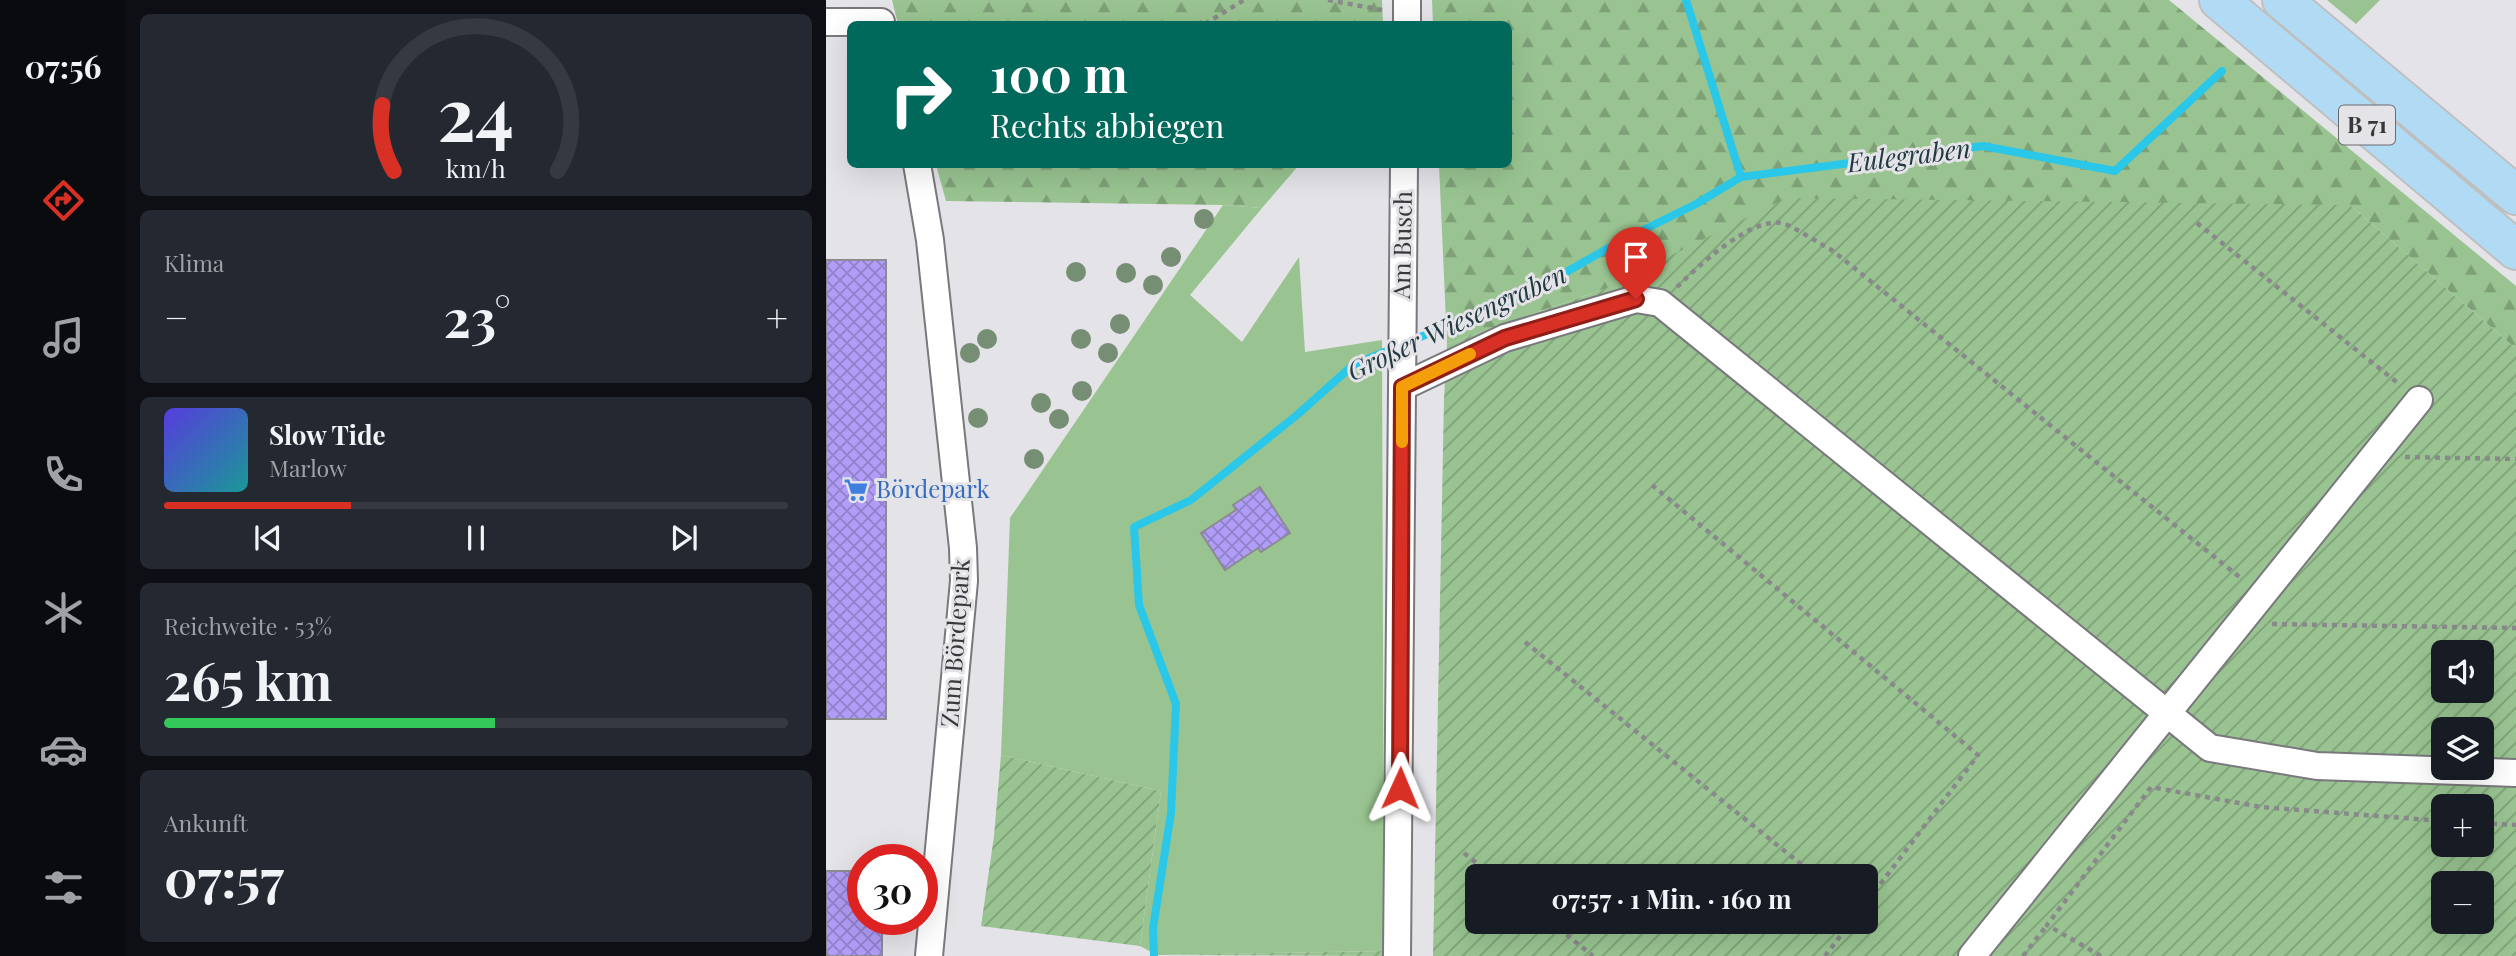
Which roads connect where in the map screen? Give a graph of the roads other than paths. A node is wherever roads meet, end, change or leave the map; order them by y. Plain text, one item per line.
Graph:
1 (2218, 0) edge
2 (2282, 0) edge
3 (879, 16) edge
4 (826, 22) edge
5 (918, 168) edge
6 (1404, 168) edge
7 (2516, 195) edge
8 (2516, 250) edge
9 (1402, 379) junction
10 (2419, 400) road end
11 (2167, 711) junction
12 (2516, 773) edge
13 (929, 956) edge
14 (1397, 956) edge
15 (1972, 956) edge

1 - 8 highway, B 71
2 - 7 highway, B 71
3 - 4 street
5 - 13 street, Zum Bördepark
6 - 9 street, Am Busch
9 - 11 street
9 - 14 street, Am Busch
10 - 11 street
11 - 12 street
11 - 15 street

